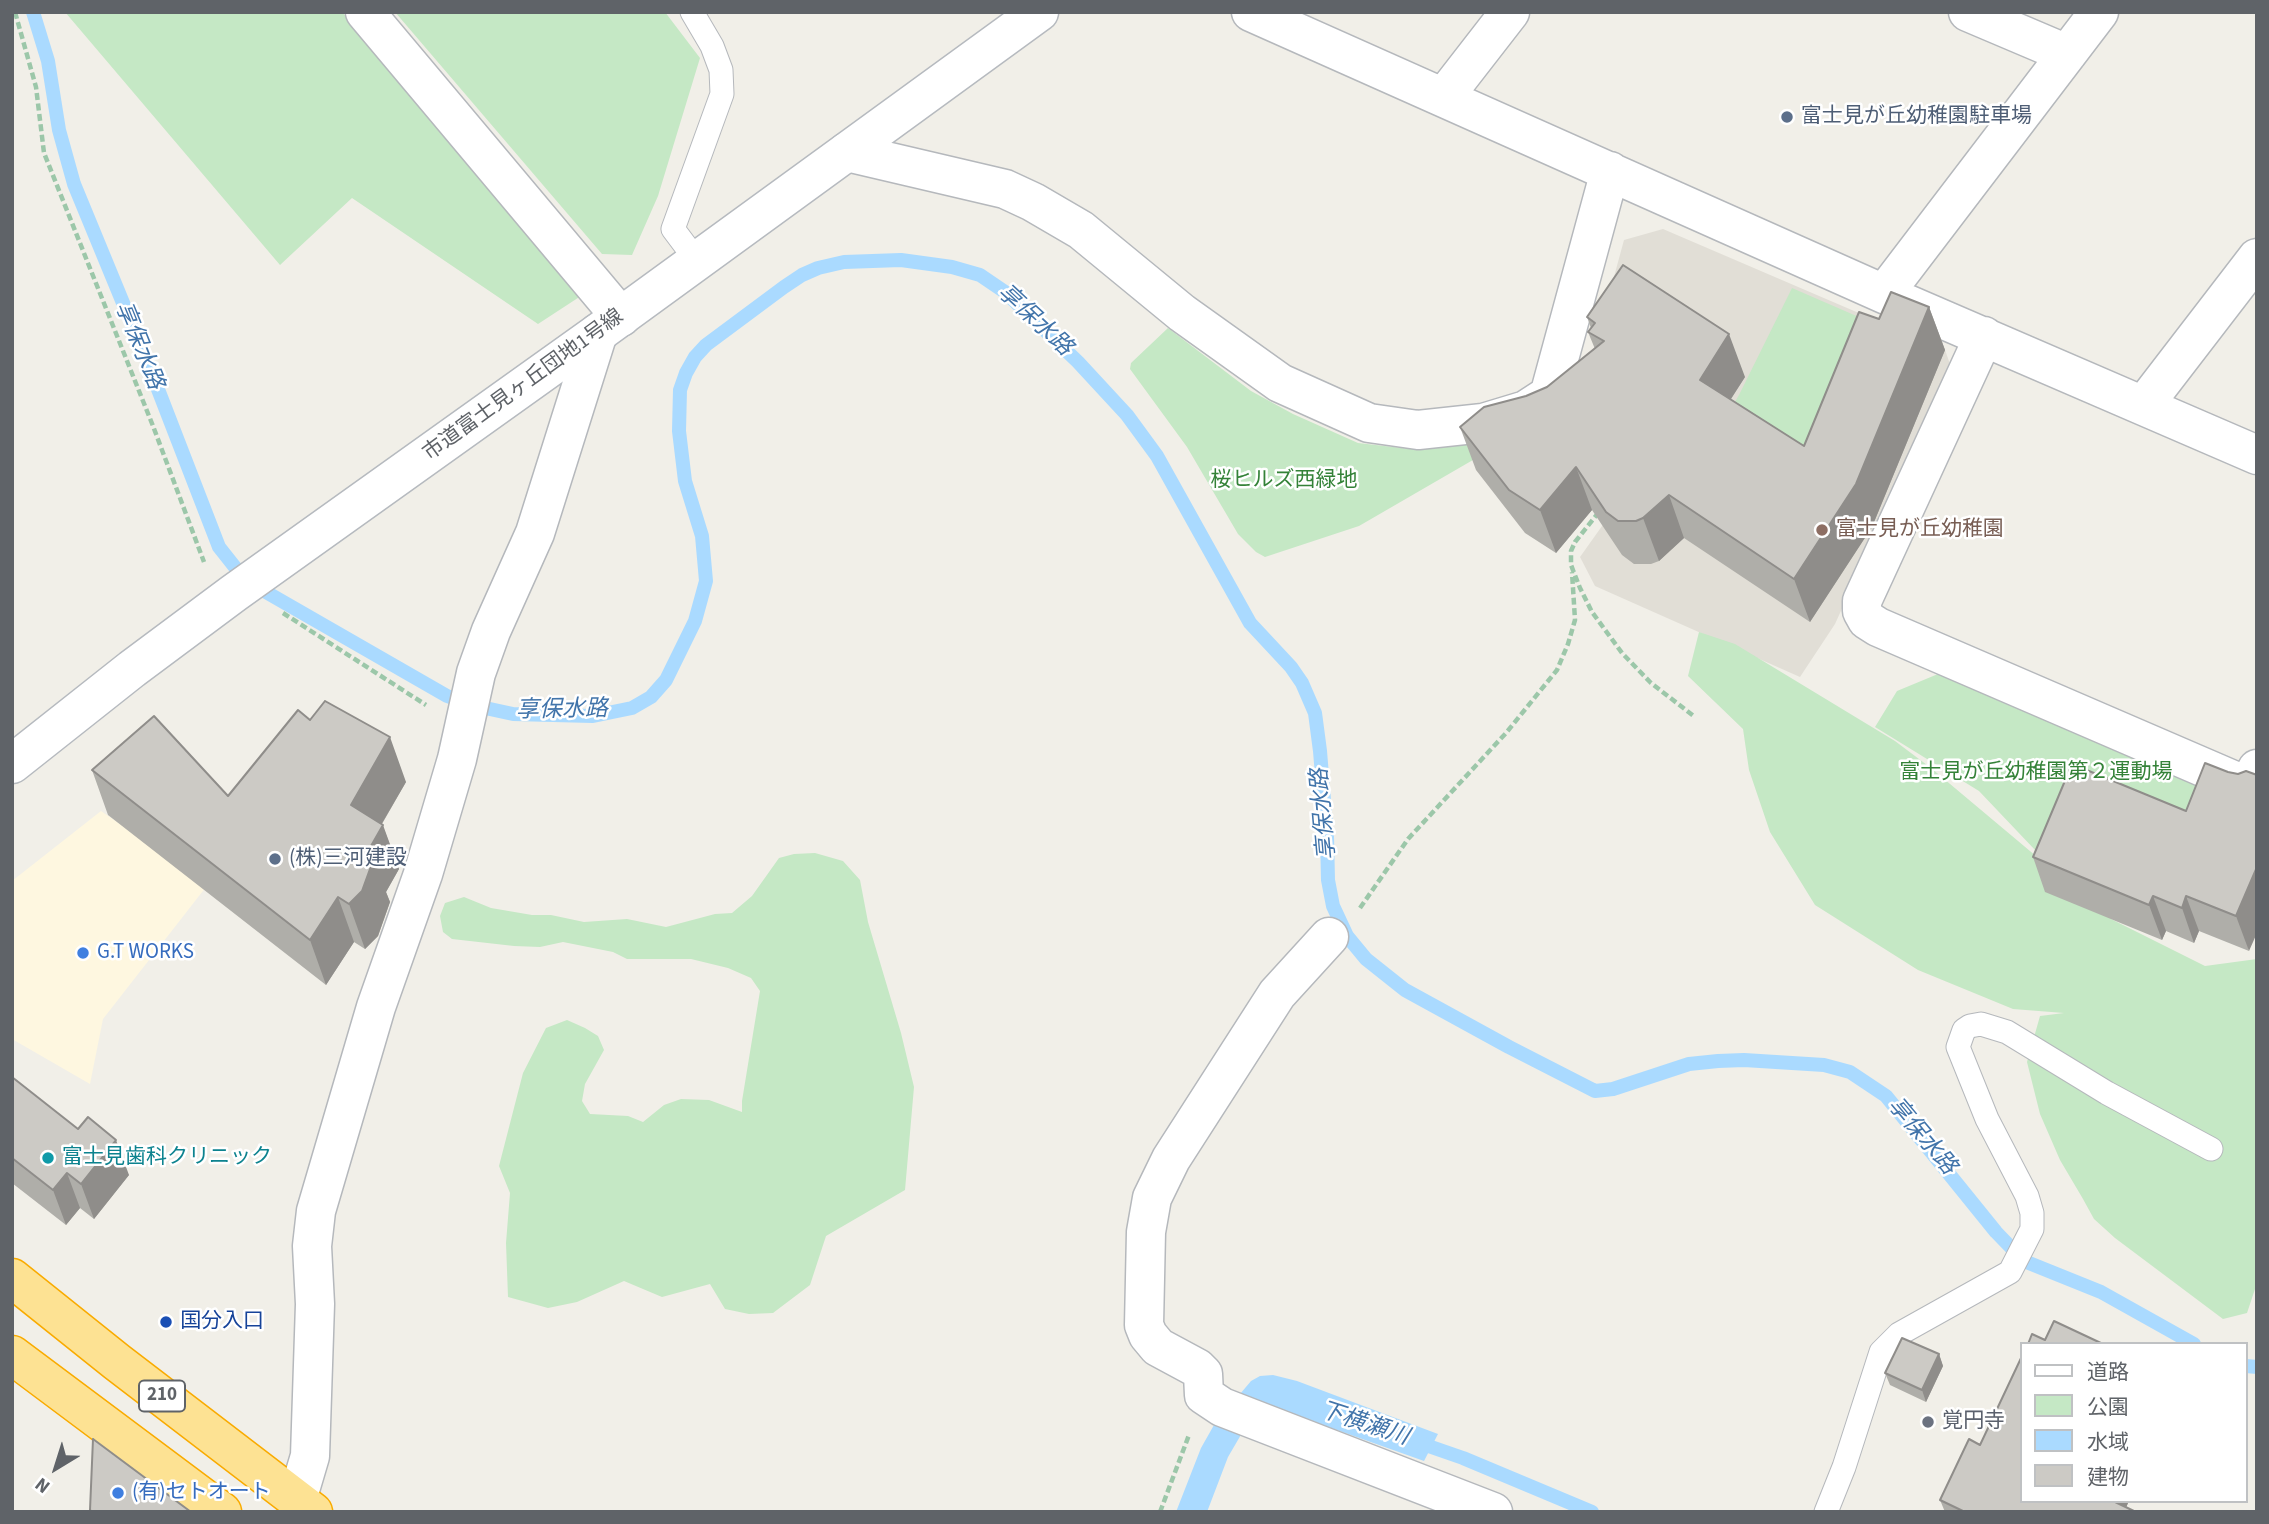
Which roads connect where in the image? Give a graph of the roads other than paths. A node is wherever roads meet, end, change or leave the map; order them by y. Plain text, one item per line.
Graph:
1 (365, 12) edge
2 (692, 12) edge
3 (1039, 12) edge
4 (1251, 12) edge
5 (1510, 12) edge
6 (1968, 12) edge
7 (2099, 12) edge
8 (2067, 54) junction
9 (1444, 97) junction
10 (847, 152) junction
11 (1610, 171) junction
12 (2257, 258) edge
13 (697, 261) junction
14 (1884, 294) junction
15 (610, 325) junction
16 (1984, 337) junction
17 (2144, 405) junction
18 (2257, 455) edge
19 (12, 764) edge
20 (2257, 769) edge
21 (1329, 937) road end
22 (2211, 1149) dead end
23 (12, 1278) edge
24 (12, 1355) edge
25 (305, 1506) edge
26 (222, 1512) edge
27 (1493, 1512) edge
28 (1826, 1512) edge

1 - 15 street
2 - 13 lane
3 - 10 street, 市道富士見ヶ丘団地1号線
4 - 9 street
5 - 9 street
6 - 8 street
7 - 8 street
8 - 14 street
9 - 11 street
10 - 11 street
10 - 13 street, 市道富士見ヶ丘団地1号線
11 - 14 street
12 - 17 street
13 - 15 street, 市道富士見ヶ丘団地1号線
14 - 16 street
15 - 19 street, 市道富士見ヶ丘団地1号線
15 - 25 street
16 - 17 street
16 - 20 street
17 - 18 street
21 - 27 street
22 - 28 lane
23 - 25 highway, 210
24 - 26 highway

